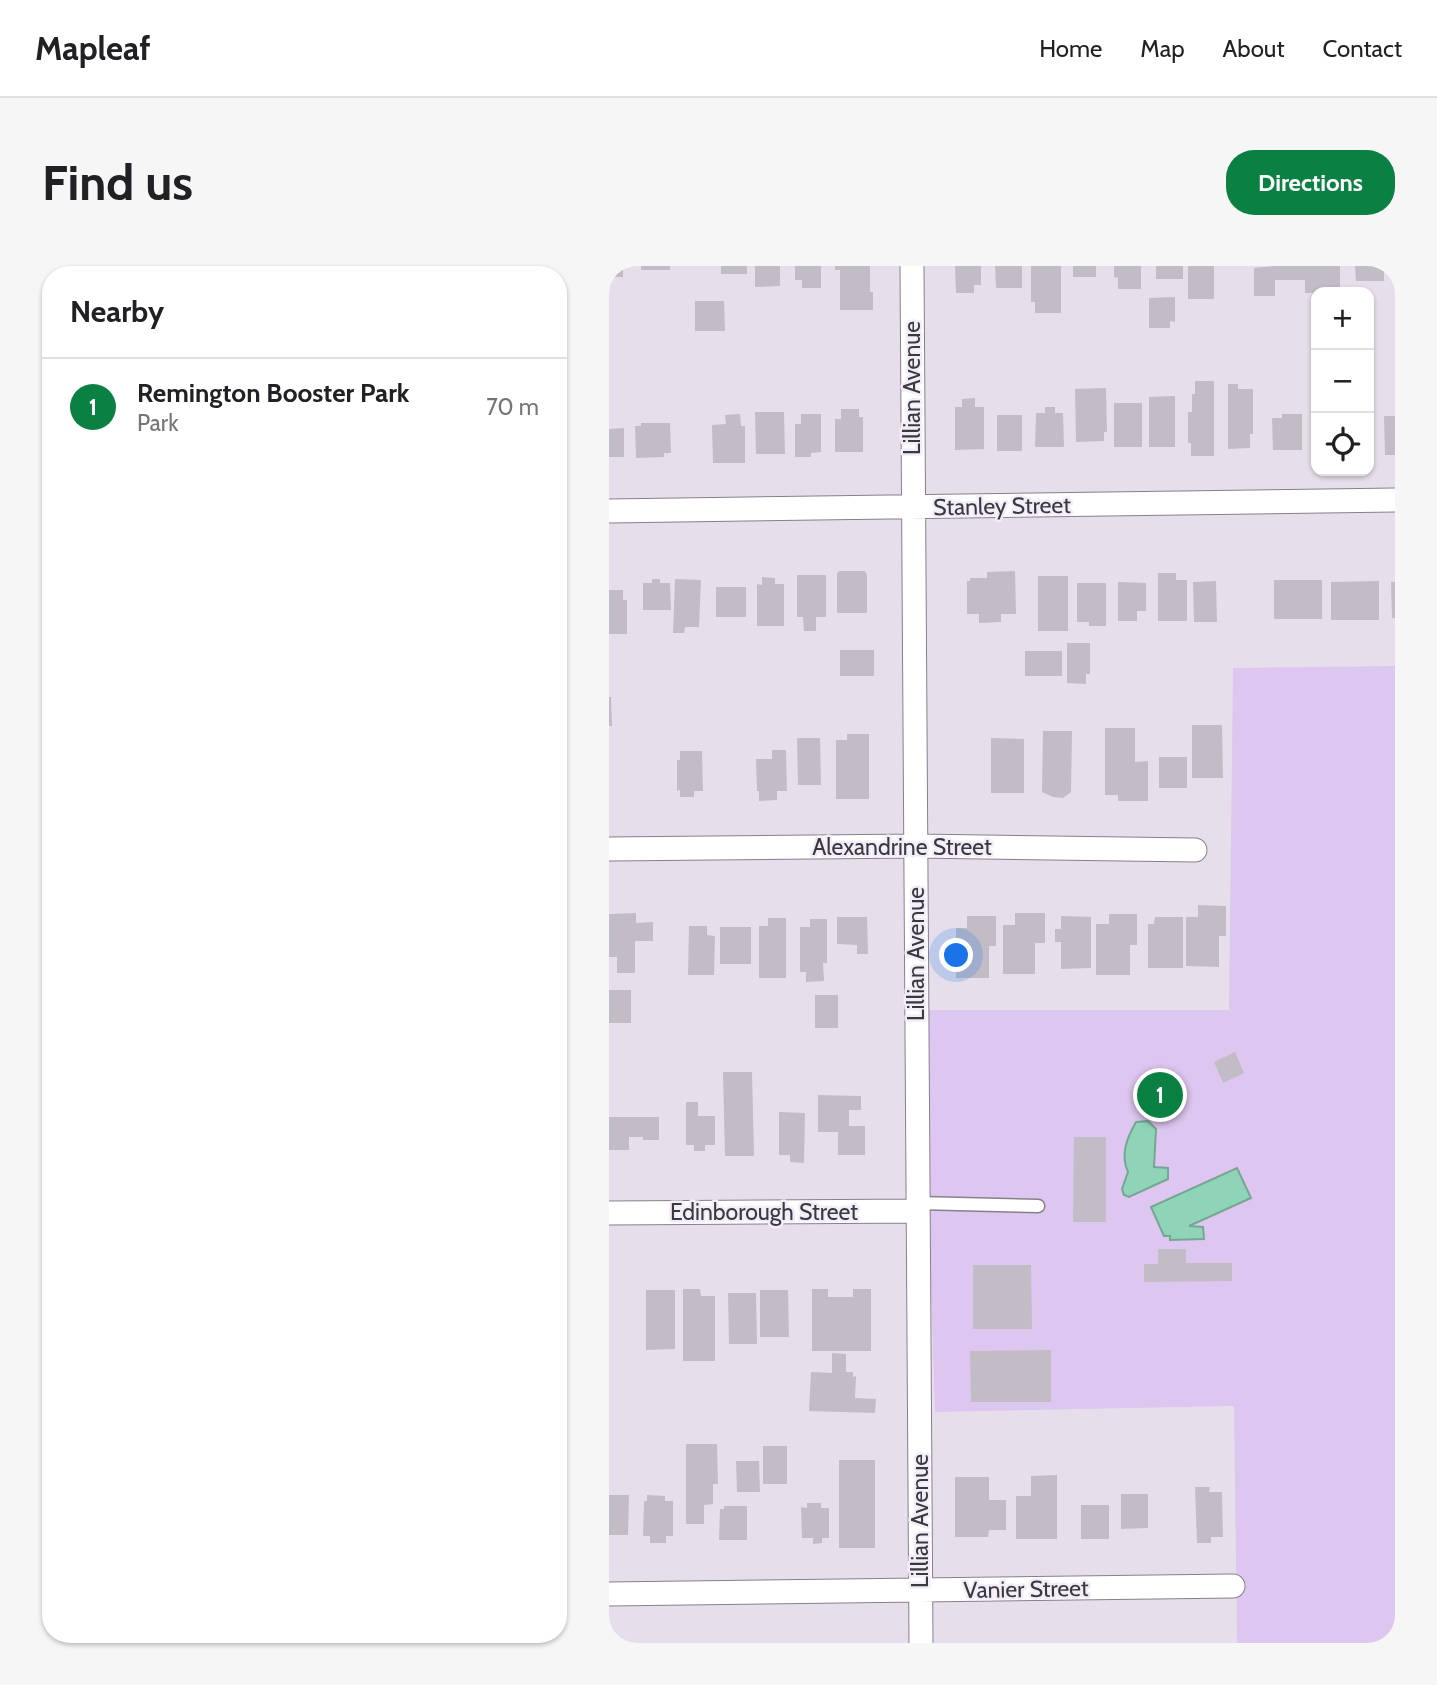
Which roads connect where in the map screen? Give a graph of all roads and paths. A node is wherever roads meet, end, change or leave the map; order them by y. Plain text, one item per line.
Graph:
1 (912, 266) edge
2 (1395, 500) edge
3 (913, 508) junction
4 (609, 511) edge
5 (916, 846) junction
6 (609, 849) edge
7 (1195, 850) dead end
8 (1038, 1206) dead end
9 (918, 1207) junction
10 (609, 1213) edge
11 (1233, 1586) dead end
12 (921, 1590) junction
13 (609, 1594) edge
14 (921, 1643) edge

1 - 3 street, Lillian Avenue
2 - 3 street, Stanley Street
3 - 4 street, Stanley Street
3 - 5 street, Lillian Avenue
5 - 6 street, Alexandrine Street
5 - 7 street, Alexandrine Street
5 - 9 street, Lillian Avenue
8 - 9 lane
9 - 10 street, Edinborough Street
9 - 12 street, Lillian Avenue
11 - 12 street, Vanier Street
12 - 13 street, Vanier Street
12 - 14 street, Lillian Avenue

